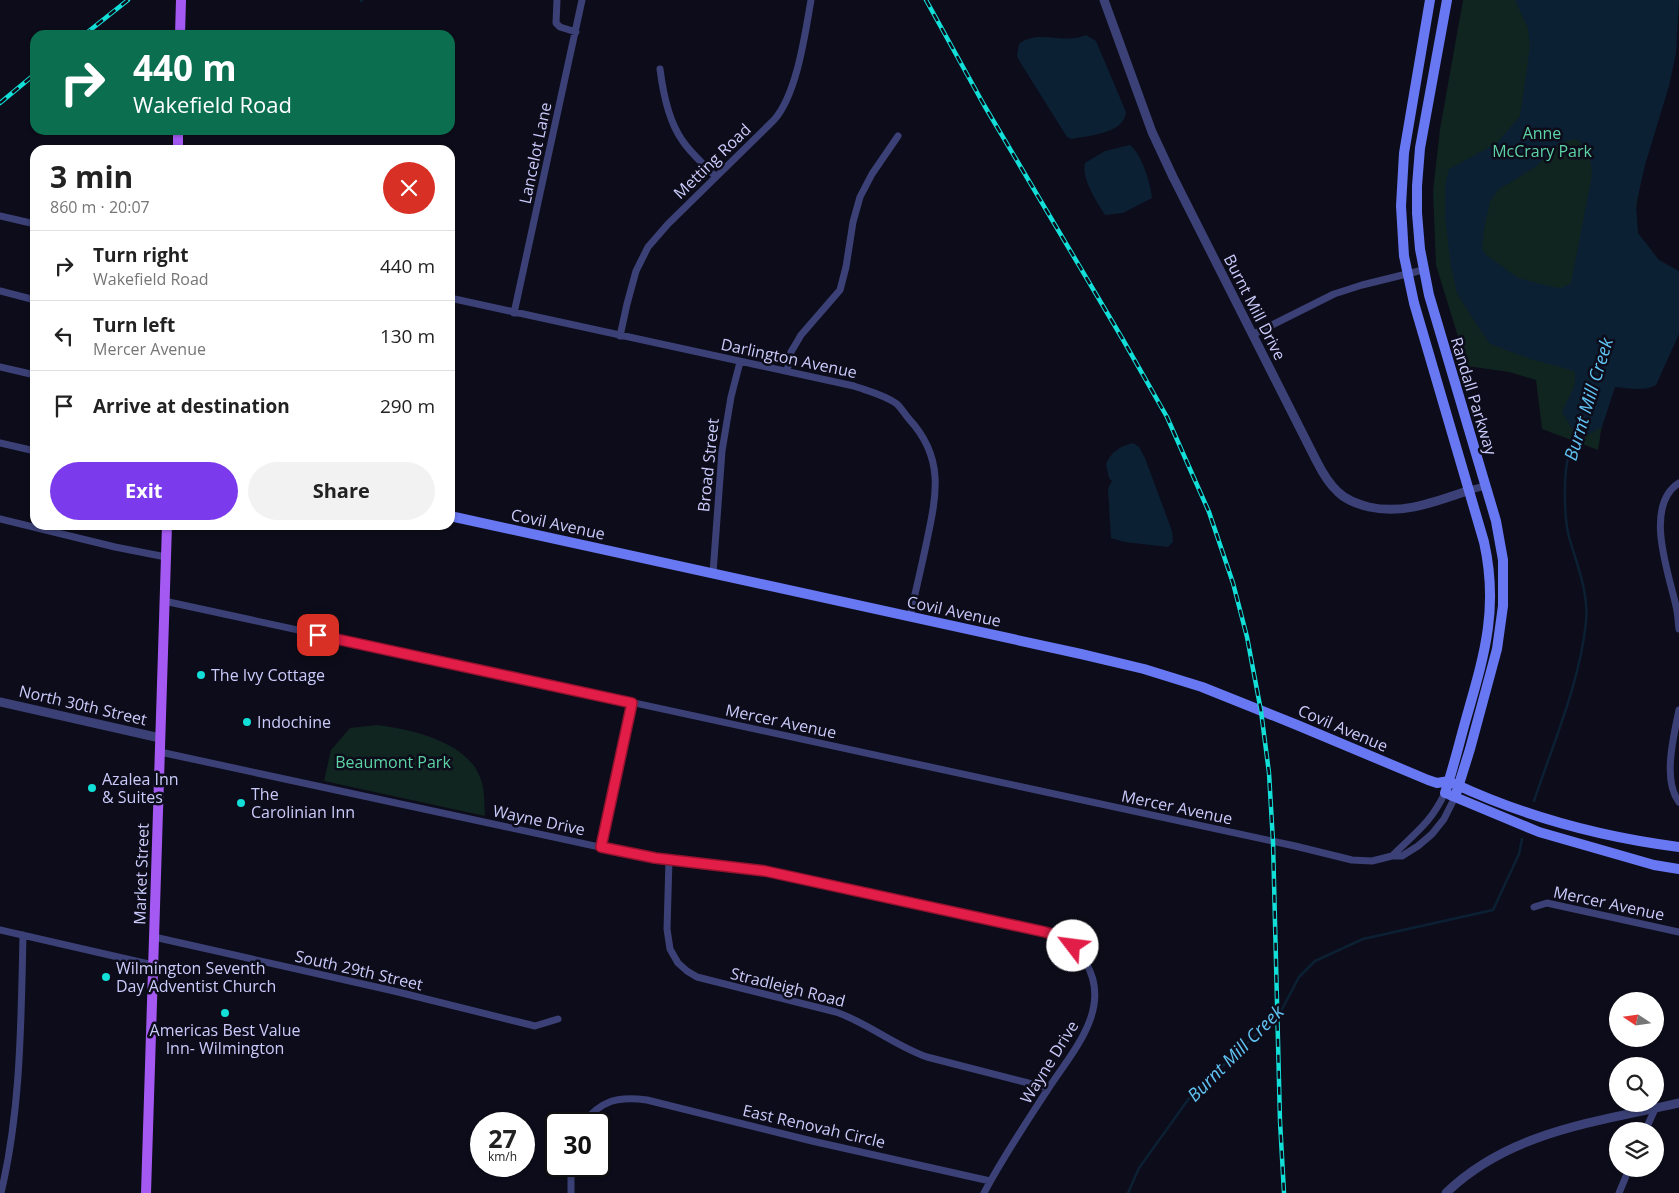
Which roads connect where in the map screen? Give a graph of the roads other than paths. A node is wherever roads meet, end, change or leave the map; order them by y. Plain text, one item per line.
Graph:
1 (181, 0) edge
2 (556, 0) edge
3 (582, 0) edge
4 (811, 0) edge
5 (1104, 0) edge
6 (1430, 0) edge
7 (1447, 0) edge
8 (180, 30) edge
9 (576, 32) junction
10 (660, 69) dead end
11 (898, 136) dead end
12 (716, 177) junction
13 (0, 216) edge
14 (30, 223) edge
15 (1423, 270) junction
16 (1407, 275) junction
17 (0, 291) edge
18 (30, 299) edge
19 (455, 299) edge
20 (514, 312) junction
21 (1252, 335) junction
22 (620, 336) junction
23 (740, 362) junction
24 (0, 367) edge
25 (787, 371) junction
26 (30, 374) edge
27 (0, 443) edge
28 (30, 450) edge
29 (1679, 483) edge
30 (1485, 486) junction
31 (1470, 490) junction
32 (455, 517) edge
33 (0, 520) edge
34 (30, 527) edge
35 (42, 530) edge
36 (167, 530) edge
37 (166, 557) junction
38 (713, 573) junction
39 (164, 601) junction
40 (910, 617) junction
41 (1679, 630) edge
42 (0, 702) edge
43 (632, 703) junction
44 (1679, 710) edge
45 (160, 738) junction
46 (160, 752) junction
47 (1449, 781) junction
48 (1437, 783) junction
49 (1459, 786) junction
50 (1445, 793) junction
51 (1455, 797) junction
52 (1679, 802) edge
53 (1679, 846) edge
54 (601, 847) junction
55 (1392, 856) junction
56 (669, 860) junction
57 (1679, 869) edge
58 (1534, 907) dead end
59 (0, 930) edge
60 (1678, 931) edge
61 (23, 935) junction
62 (154, 937) junction
63 (153, 965) junction
64 (558, 1019) dead end
65 (1048, 1088) junction
66 (1679, 1103) edge
67 (1664, 1107) edge
68 (593, 1112) edge
69 (1641, 1112) edge
70 (571, 1177) edge
71 (1625, 1177) edge
72 (990, 1181) junction
73 (1, 1193) edge
74 (146, 1193) edge
75 (571, 1193) edge
76 (984, 1193) edge
77 (1446, 1193) edge
78 (1618, 1193) edge

1 - 8 main road
2 - 9 street
3 - 9 street, Lancelot Lane
4 - 12 street, Metting Road
5 - 21 street, Burnt Mill Drive
6 - 16 main road, Randall Parkway
7 - 15 main road, Randall Parkway
9 - 20 street, Lancelot Lane
10 - 12 street
11 - 25 street
12 - 22 street, Metting Road
13 - 14 street
15 - 16 street
15 - 30 main road, Randall Parkway
16 - 21 street
16 - 31 main road, Randall Parkway
17 - 18 street
19 - 20 street, Darlington Avenue
20 - 22 street, Darlington Avenue
21 - 31 street, Burnt Mill Drive
22 - 23 street, Darlington Avenue
23 - 25 street, Darlington Avenue
23 - 38 street, Broad Street
24 - 26 street
25 - 40 street, Darlington Avenue
27 - 28 street
29 - 41 street
30 - 31 street
30 - 49 main road, Randall Parkway
31 - 47 main road, Randall Parkway
32 - 38 main road, Covil Avenue
33 - 34 street
35 - 37 street
36 - 37 main road, Market Street
37 - 39 main road, Market Street
38 - 40 main road, Covil Avenue
39 - 43 street, Mercer Avenue
39 - 45 main road, Market Street
40 - 48 main road, Covil Avenue
42 - 45 street, North 30th Street
43 - 54 street
43 - 55 street, Mercer Avenue
44 - 52 street
45 - 46 main road, Market Street
46 - 54 street, Wayne Drive
46 - 62 main road, Market Street
47 - 48 main road
47 - 49 main road
47 - 50 main road, Randall Parkway
48 - 50 main road, Covil Avenue
49 - 51 main road, Randall Parkway
49 - 53 main road
50 - 51 main road
50 - 55 street
51 - 55 street, Mercer Avenue
51 - 57 main road
54 - 56 street, Wayne Drive
56 - 65 street, Stradleigh Road
56 - 65 street, Wayne Drive
58 - 60 street, Mercer Avenue
59 - 61 street
61 - 63 street
61 - 73 street
62 - 63 main road, Market Street
62 - 64 street, South 29th Street
63 - 74 main road, Market Street
65 - 72 street, Wayne Drive
66 - 67 street
68 - 72 street, East Renovah Circle
69 - 77 street
70 - 75 street
71 - 78 street
72 - 76 street, Wayne Drive

